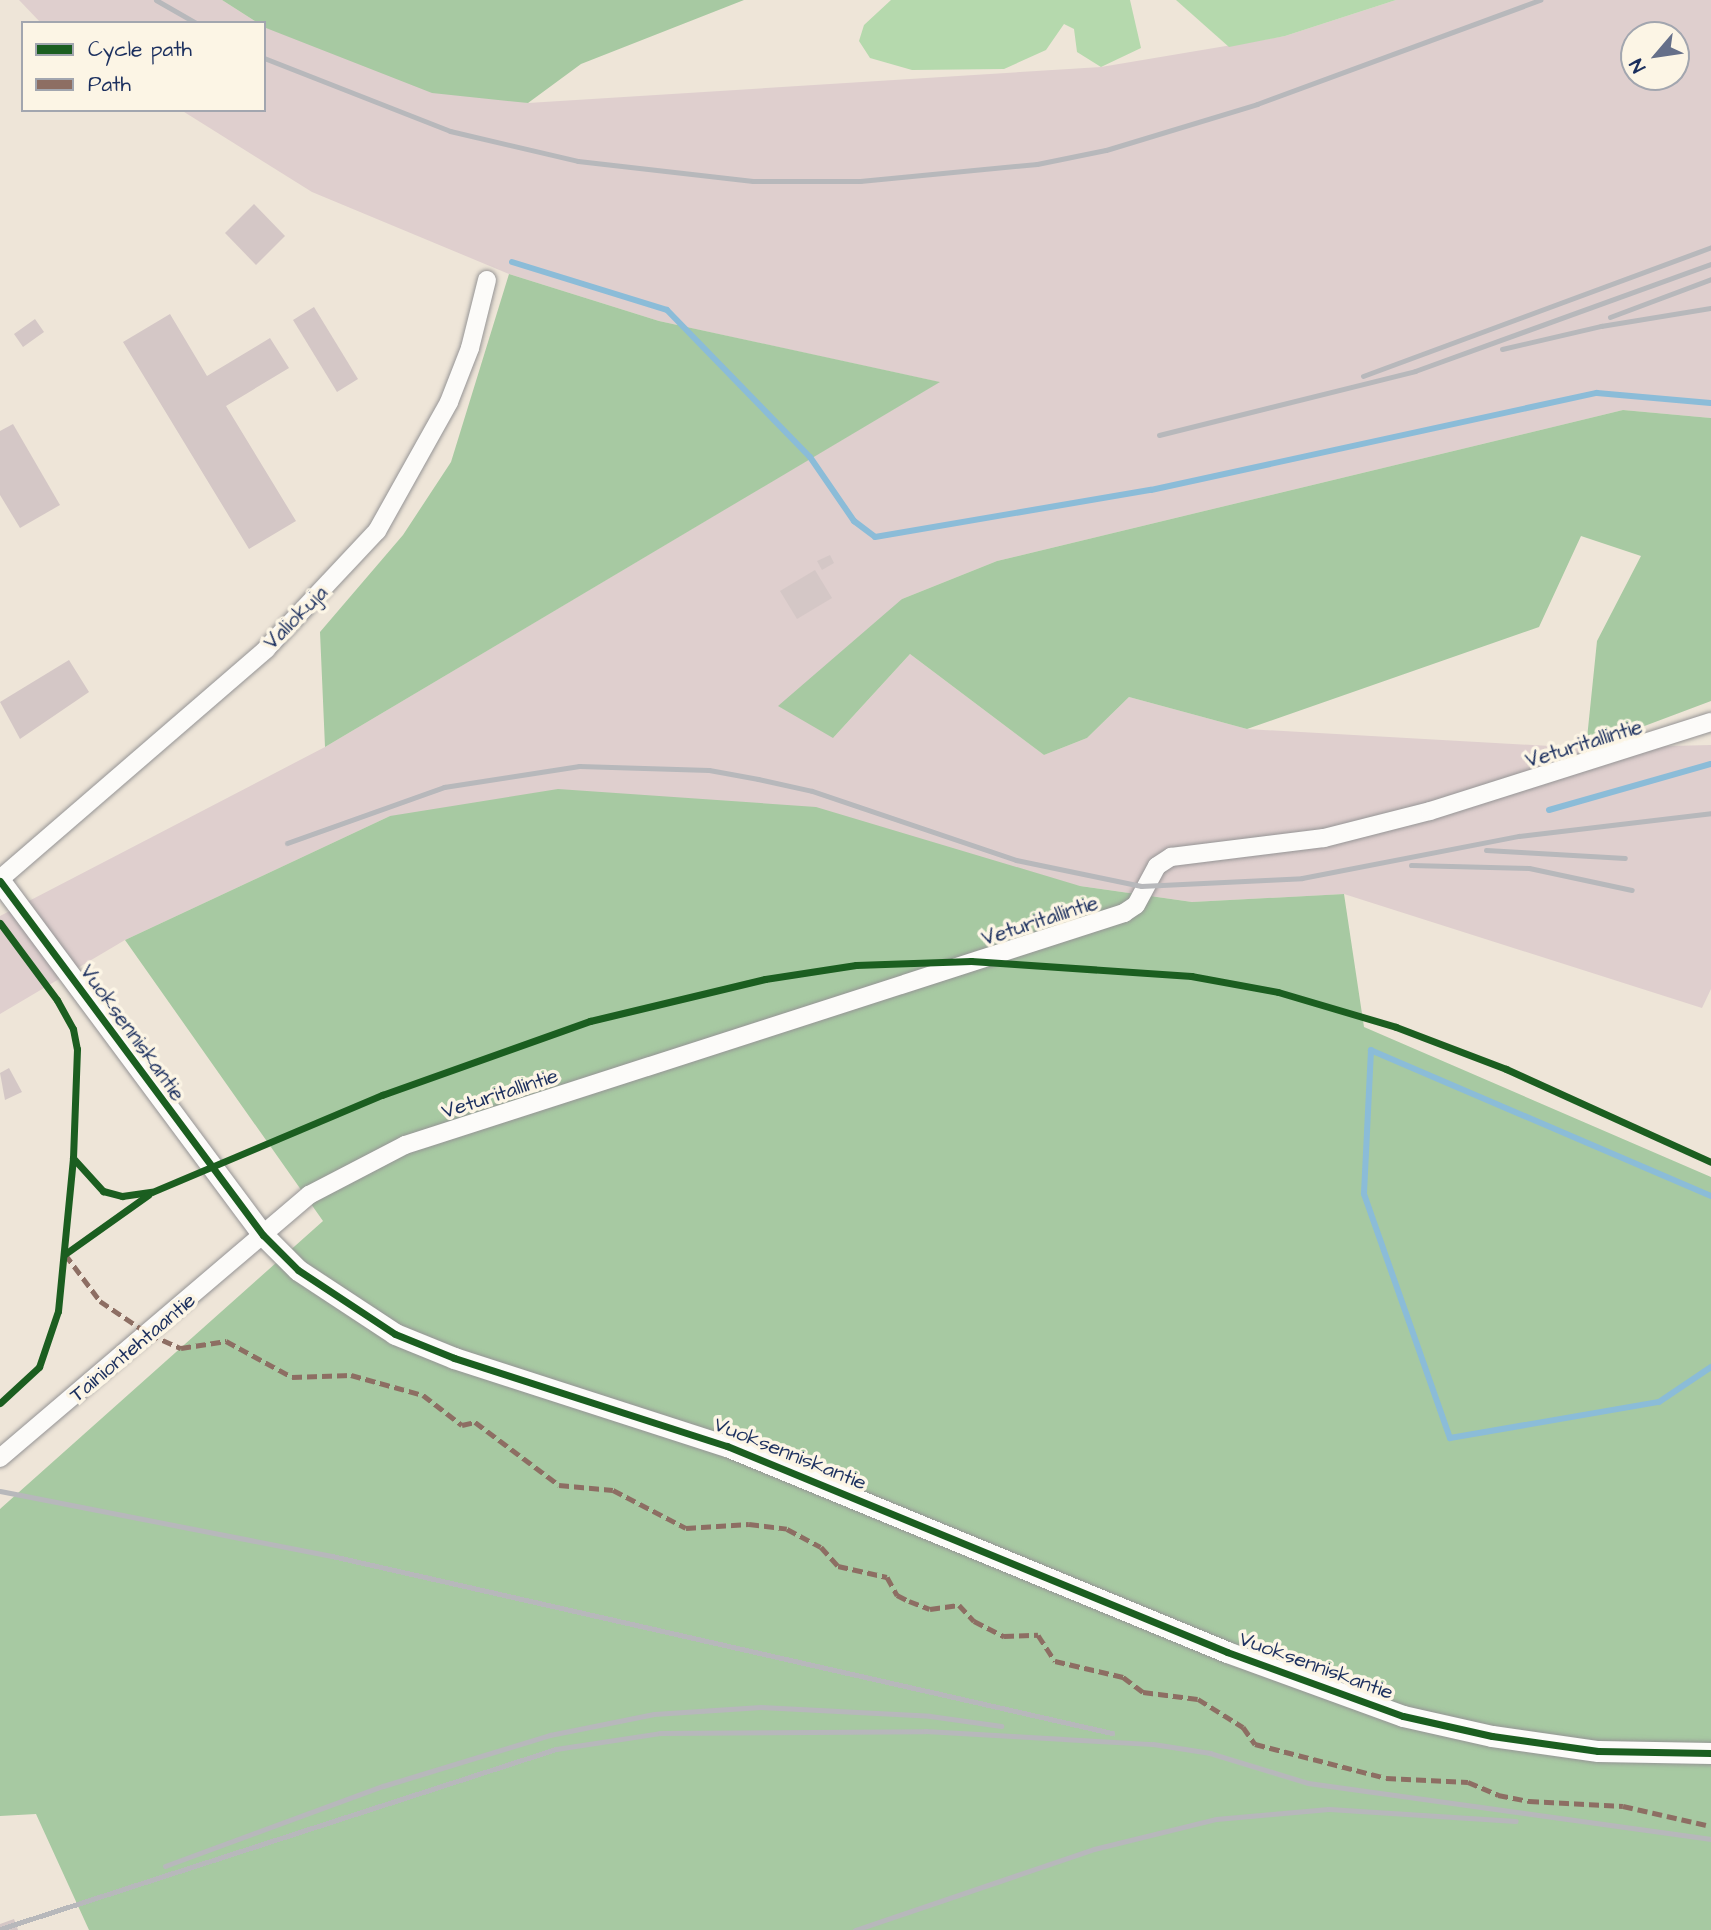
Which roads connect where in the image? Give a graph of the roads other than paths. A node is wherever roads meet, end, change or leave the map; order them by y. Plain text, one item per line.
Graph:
1 (486, 280) dead end
2 (1711, 722) edge
3 (0, 880) edge
4 (263, 1235) junction
5 (0, 1458) edge
6 (1711, 1753) edge

1 - 3 street, Valiokuja
2 - 4 street, Veturitallintie
3 - 4 street, Vuoksenniskantie
4 - 5 street, Tainiontehtaantie
4 - 6 street, Vuoksenniskantie

